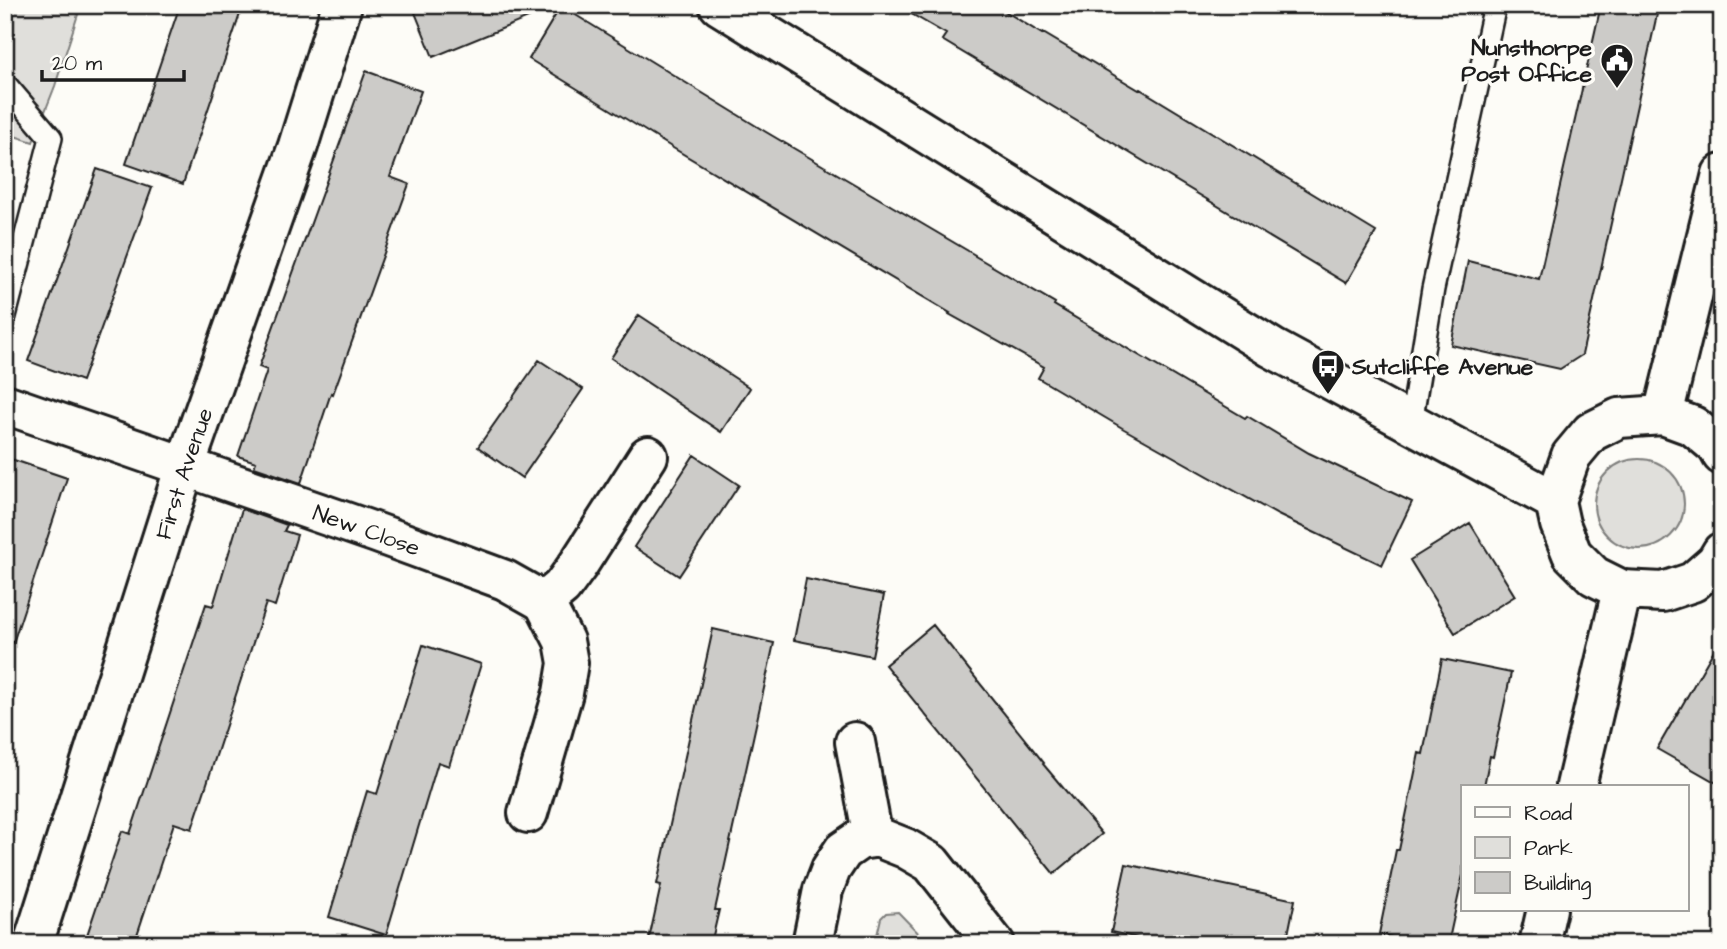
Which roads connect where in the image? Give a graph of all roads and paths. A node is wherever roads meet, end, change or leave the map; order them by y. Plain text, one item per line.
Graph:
1 (342, 5) edge
2 (719, 5) edge
3 (1495, 5) edge
4 (5, 84) edge
5 (1722, 174) edge
6 (5, 316) edge
7 (5, 404) edge
8 (1663, 415) junction
9 (1411, 423) junction
10 (1722, 455) edge
11 (648, 456) dead end
12 (184, 466) junction
13 (1555, 501) junction
14 (1722, 552) edge
15 (1622, 590) junction
16 (544, 602) junction
17 (855, 742) dead end
18 (1576, 785) edge
19 (528, 813) dead end
20 (873, 838) junction
21 (1547, 911) edge
22 (33, 944) edge
23 (812, 944) edge
24 (995, 944) edge
25 (1539, 944) edge

1 - 12 street, First Avenue
2 - 9 street
3 - 9 lane
4 - 6 lane
5 - 8 street
7 - 12 street, New Close
8 - 10 street
8 - 13 street
9 - 13 street
11 - 16 street
12 - 16 street, New Close
12 - 22 street, First Avenue
13 - 15 street
14 - 15 street
15 - 18 street
16 - 19 street
17 - 20 street
20 - 23 street
20 - 24 street
21 - 25 street

